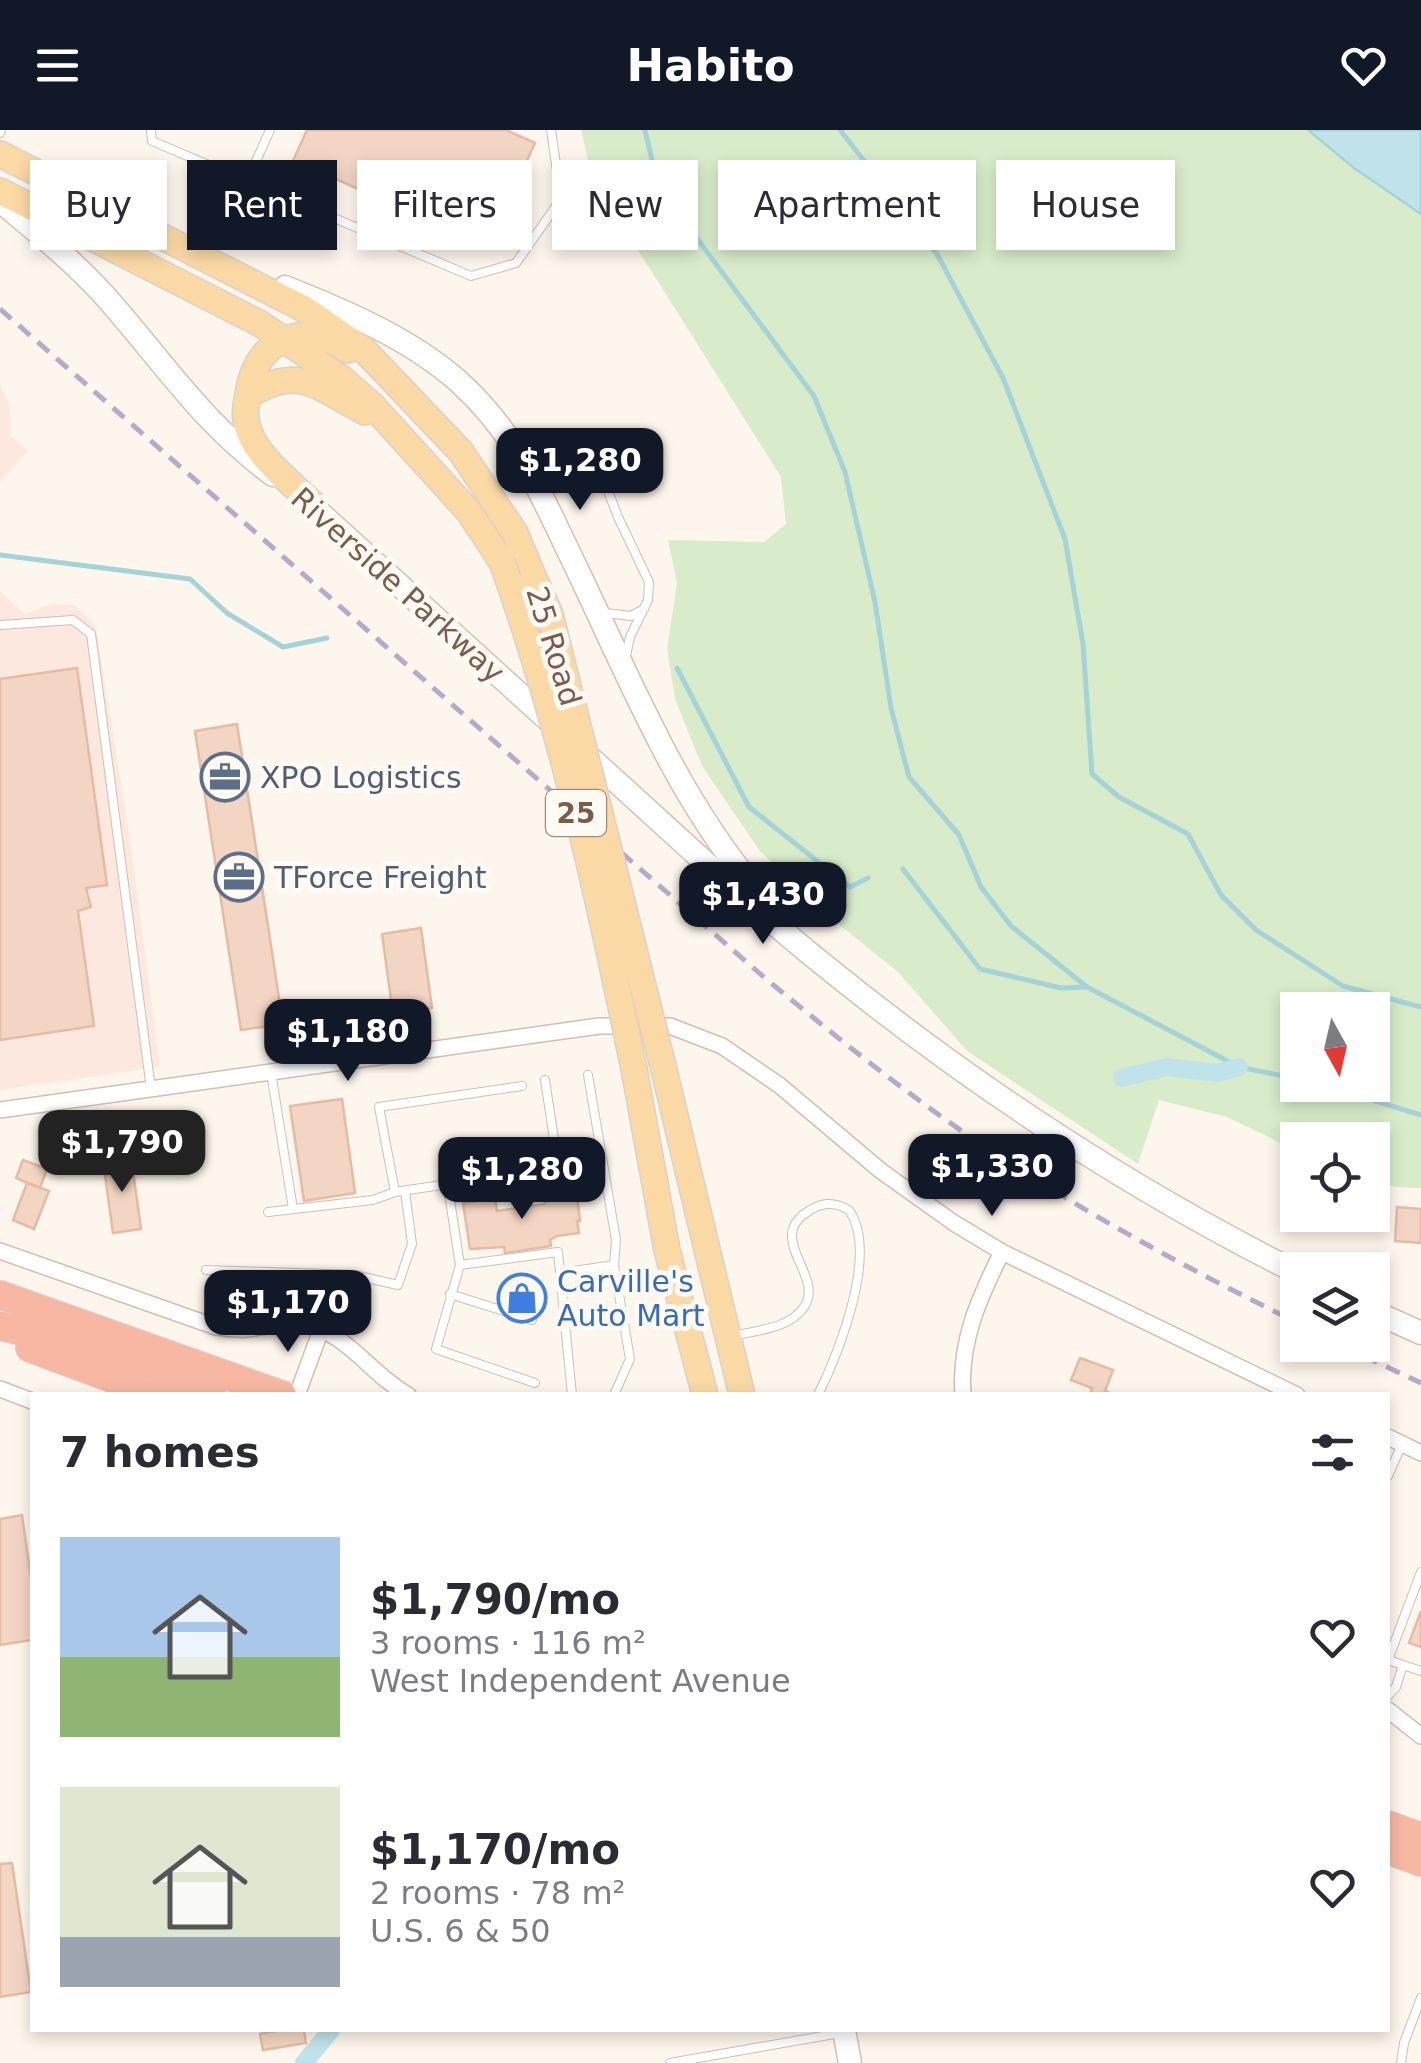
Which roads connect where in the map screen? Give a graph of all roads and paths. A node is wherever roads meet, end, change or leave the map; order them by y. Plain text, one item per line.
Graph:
1 (150, 130) edge
2 (270, 130) edge
3 (551, 130) edge
4 (0, 154) edge
5 (200, 160) edge
6 (257, 160) edge
7 (0, 191) edge
8 (0, 201) edge
9 (337, 218) edge
10 (187, 251) junction
11 (283, 340) junction
12 (392, 382) junction
13 (248, 396) junction
14 (408, 444) junction
15 (592, 449) dead end
16 (313, 504) junction
17 (595, 607) junction
18 (644, 609) junction
19 (0, 625) edge
20 (626, 670) junction
21 (811, 955) junction
22 (271, 1072) junction
23 (588, 1075) dead end
24 (545, 1080) dead end
25 (522, 1086) dead end
26 (151, 1089) junction
27 (0, 1110) edge
28 (560, 1181) dead end
29 (448, 1184) junction
30 (405, 1191) junction
31 (394, 1192) junction
32 (450, 1198) junction
33 (293, 1209) junction
34 (268, 1212) dead end
35 (0, 1251) edge
36 (1002, 1252) junction
37 (1280, 1263) edge
38 (460, 1265) junction
39 (614, 1265) junction
40 (206, 1270) dead end
41 (560, 1272) junction
42 (450, 1294) junction
43 (0, 1296) edge
44 (1390, 1319) edge
45 (532, 1320) dead end
46 (0, 1326) edge
47 (321, 1330) junction
48 (1421, 1333) edge
49 (0, 1337) edge
50 (728, 1337) junction
51 (535, 1383) dead end
52 (0, 1389) edge
53 (148, 1392) edge
54 (204, 1392) edge
55 (273, 1392) edge
56 (297, 1392) edge
57 (403, 1392) edge
58 (572, 1392) edge
59 (615, 1392) edge
60 (704, 1392) edge
61 (741, 1392) edge
62 (819, 1392) edge
63 (963, 1392) edge
64 (1290, 1392) edge
65 (30, 1399) edge
66 (1395, 1440) edge
67 (1421, 1453) edge
68 (1390, 1466) edge
69 (1421, 1572) edge
70 (1390, 1655) edge
71 (1390, 1661) edge
72 (1403, 1665) junction
73 (1421, 1671) edge
74 (1390, 1694) edge
75 (1390, 1712) edge
76 (1421, 1736) edge
77 (1390, 1806) edge
78 (1421, 1818) edge
79 (1390, 1825) edge
80 (1421, 1837) edge
81 (1390, 1851) edge
82 (1421, 1862) edge
83 (1421, 1998) edge
84 (839, 2032) edge
85 (844, 2032) edge
86 (670, 2063) edge
87 (850, 2063) edge
88 (1401, 2063) edge

1 - 5 lane
2 - 6 lane
3 - 9 lane
4 - 10 main road, 25 Road / 25
7 - 11 main road, 25 Road / 25
8 - 16 main road, Riverside Parkway
10 - 12 main road, 25 Road / 25
10 - 17 main road, Riverside Parkway
11 - 12 main road
11 - 13 main road
11 - 14 main road, 25 Road / 25
12 - 50 main road, 25 Road / 25, bridge
13 - 14 main road
13 - 16 main road
14 - 60 main road, 25 Road / 25, bridge
15 - 18 lane
16 - 21 main road, Riverside Parkway
17 - 18 lane
17 - 20 main road, Riverside Parkway
18 - 20 lane
19 - 26 lane
20 - 21 main road, Riverside Parkway
21 - 37 main road, Riverside Parkway
22 - 26 street
22 - 33 lane
22 - 36 street
23 - 39 lane
24 - 29 lane
25 - 31 lane
26 - 27 street
28 - 32 lane
29 - 30 lane
29 - 32 lane
30 - 31 lane
30 - 40 lane
31 - 33 lane
32 - 38 lane
33 - 34 lane
35 - 47 street
36 - 63 street
36 - 64 street
38 - 41 lane
38 - 42 lane
39 - 41 lane
39 - 59 lane
41 - 58 lane
42 - 45 lane
42 - 51 lane
43 - 55 highway
44 - 48 main road
46 - 54 highway
47 - 56 street
47 - 57 street
49 - 53 highway
50 - 61 main road, 25 Road / 25
50 - 62 lane
52 - 65 street
66 - 67 street
66 - 68 lane
69 - 70 lane
71 - 72 lane
72 - 73 lane
72 - 74 lane
75 - 76 street
77 - 78 highway
79 - 80 highway
81 - 82 highway
83 - 88 lane
84 - 86 lane
85 - 87 main road

